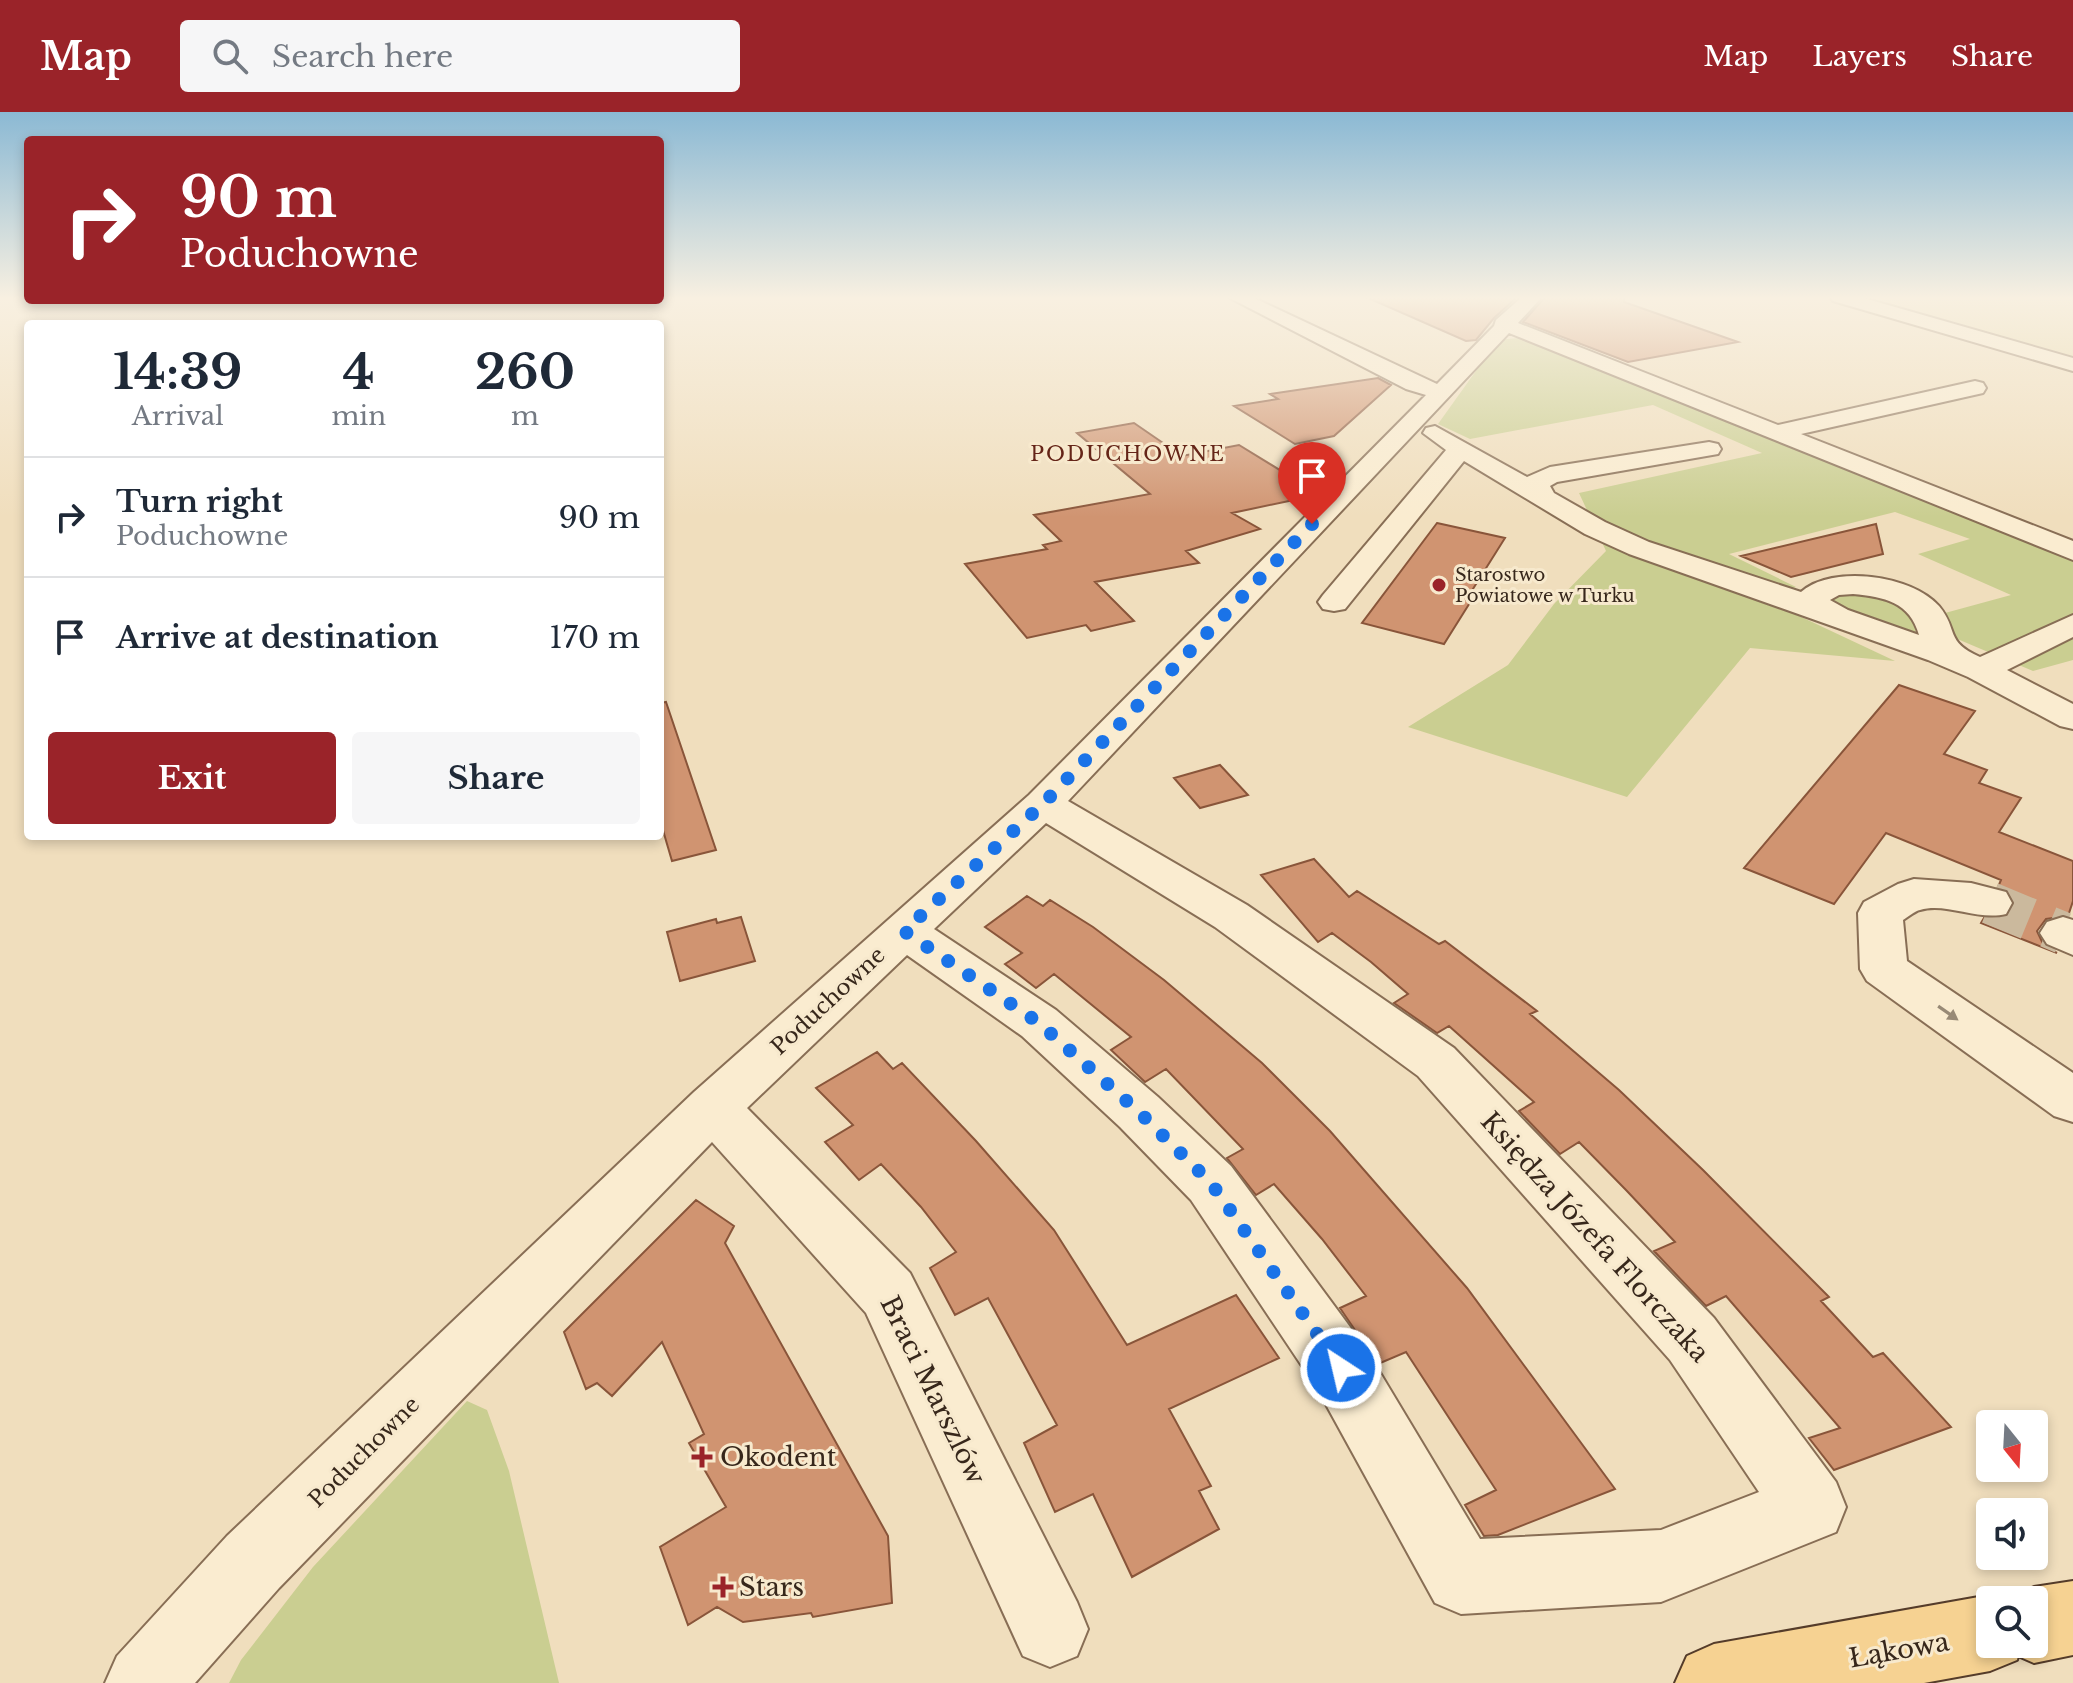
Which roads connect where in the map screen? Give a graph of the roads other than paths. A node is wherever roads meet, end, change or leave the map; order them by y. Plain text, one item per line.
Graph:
1 (1386, 370) edge
2 (1459, 370) edge
3 (1643, 370) edge
4 (1975, 388) dead end
5 (1425, 405) junction
6 (1775, 433) junction
7 (1461, 448) junction
8 (1709, 449) dead end
9 (1543, 498) junction
10 (2073, 551) edge
11 (1315, 579) junction
12 (2073, 625) edge
13 (1965, 662) junction
14 (2073, 718) edge
15 (1043, 804) junction
16 (1990, 903) tunnel mouth
17 (904, 931) junction
18 (2073, 1101) edge
19 (713, 1107) junction
20 (253, 1562) junction
21 (2073, 1618) edge
22 (2048, 1622) edge
23 (1050, 1629) dead end
24 (1976, 1636) edge
25 (144, 1683) edge
26 (186, 1683) edge
27 (1714, 1683) edge

1 - 5 street
2 - 5 street, Poduchowne
3 - 6 street
4 - 6 street
5 - 7 street
5 - 11 street, Poduchowne
6 - 10 street
7 - 9 street
7 - 11 street
8 - 9 street
9 - 13 street
11 - 15 street, Poduchowne
12 - 13 street
13 - 14 street
15 - 17 street, Poduchowne
15 - 17 street, Księdza Józefa Florczaka
16 -> 18 street
17 - 19 street, Poduchowne
19 - 20 street, Poduchowne
19 - 23 street, Braci Marszlów
20 - 25 street, Poduchowne
20 - 26 street, Poduchowne
21 - 22 main road
24 - 27 main road, Łąkowa

